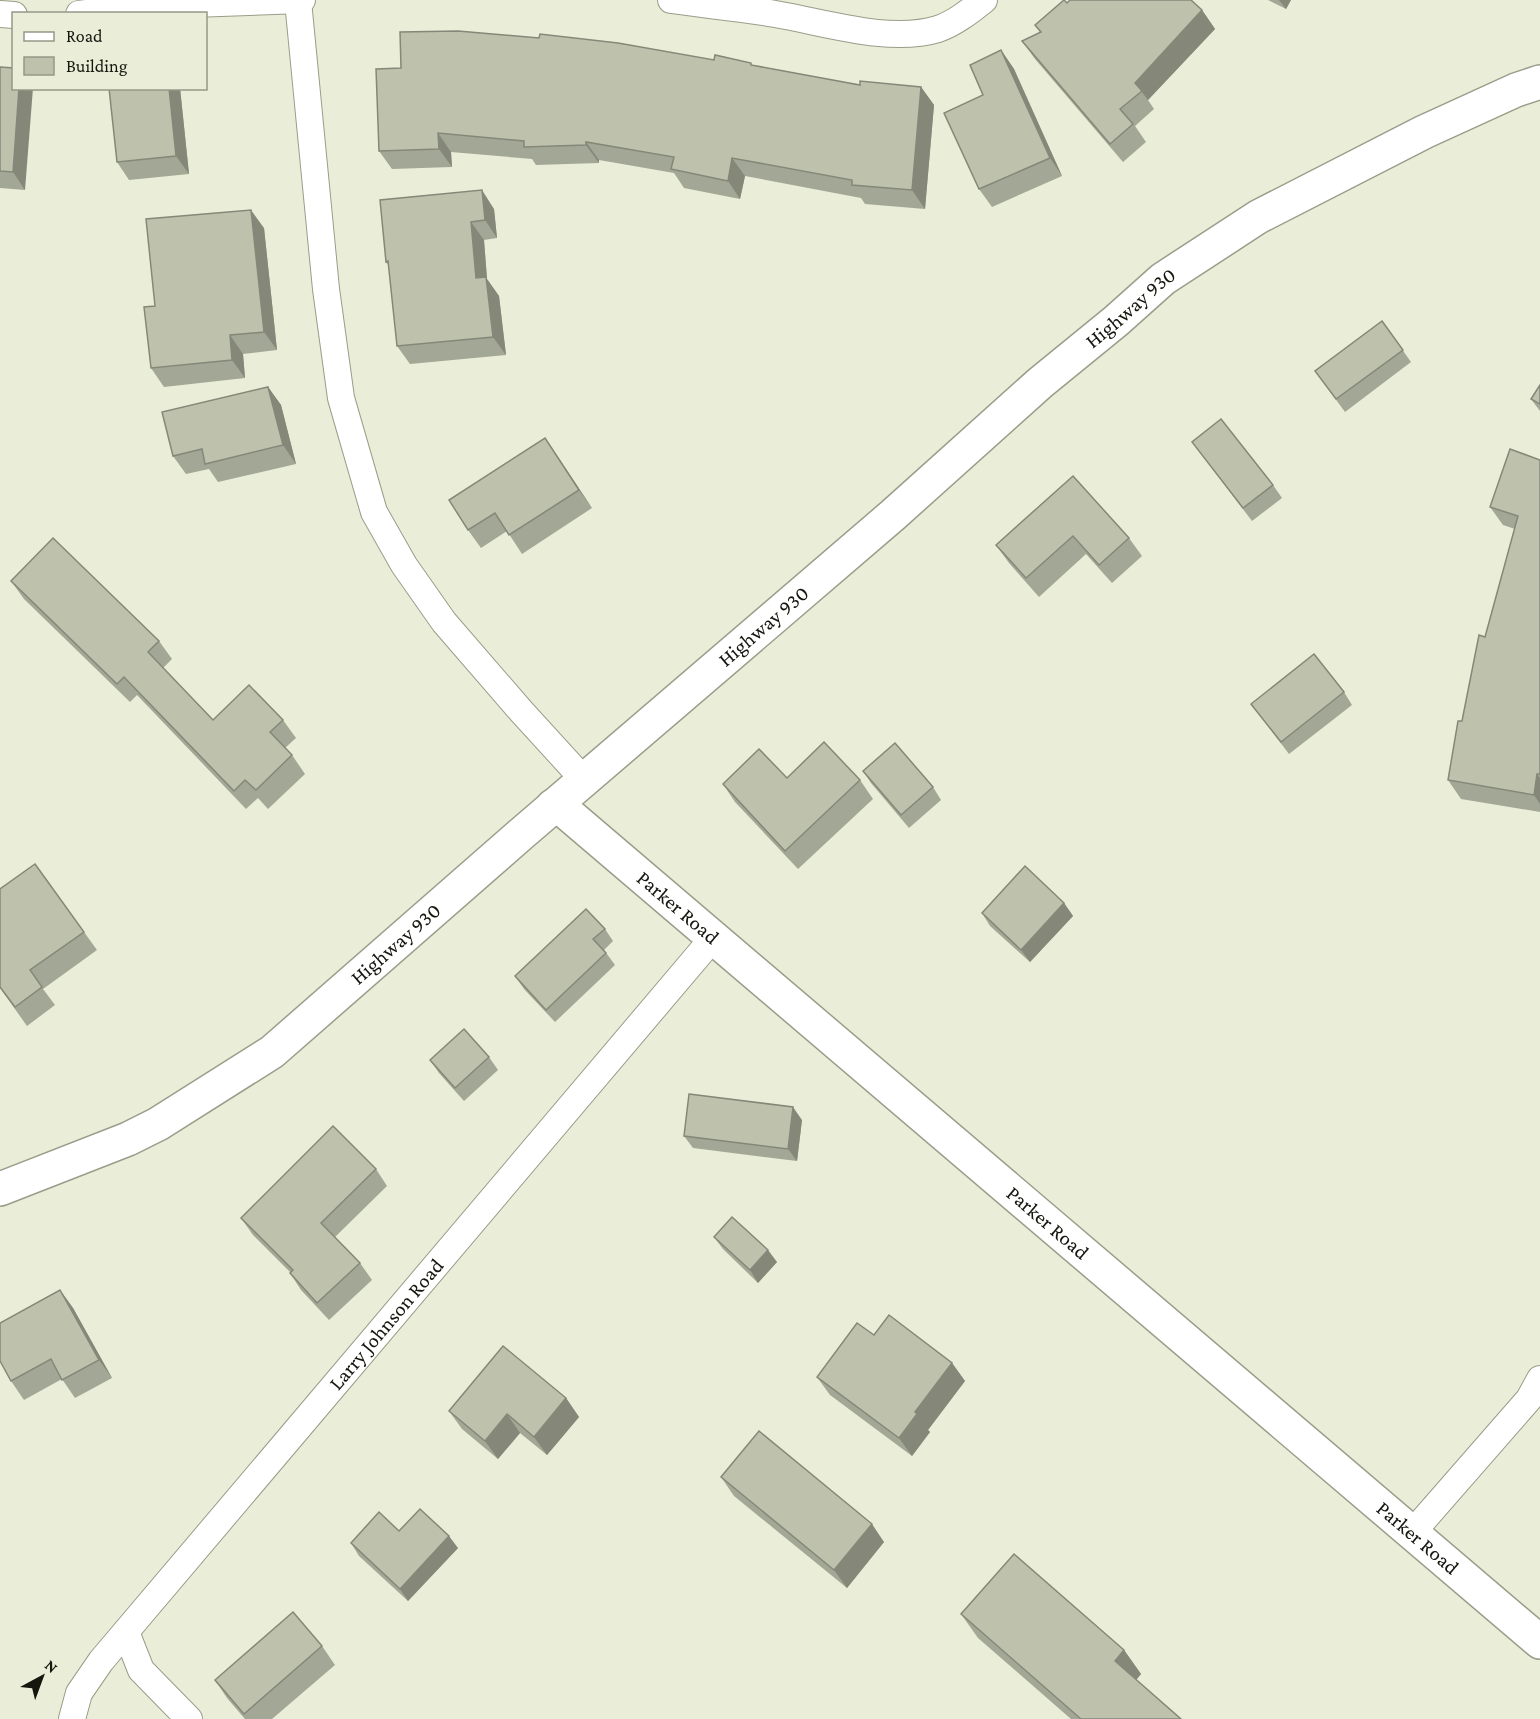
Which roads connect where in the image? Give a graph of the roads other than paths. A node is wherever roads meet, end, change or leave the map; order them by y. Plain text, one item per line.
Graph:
1 (300, 0) edge
2 (671, 0) edge
3 (984, 0) edge
4 (94, 12) edge
5 (1540, 82) edge
6 (584, 780) junction
7 (553, 806) junction
8 (713, 938) junction
9 (0, 1189) edge
10 (1540, 1379) edge
11 (1412, 1533) junction
12 (126, 1632) junction
13 (1540, 1642) edge
14 (72, 1719) edge
15 (189, 1719) edge

1 - 4 street
1 - 6 street
2 - 3 street
5 - 6 street, Highway 930
6 - 7 street, Highway 930
7 - 8 street, Parker Road
7 - 9 street, Highway 930
8 - 11 street, Parker Road
8 - 12 street, Larry Johnson Road
10 - 11 street
11 - 13 street, Parker Road
12 - 14 street, Larry Johnson Road
12 - 15 street

